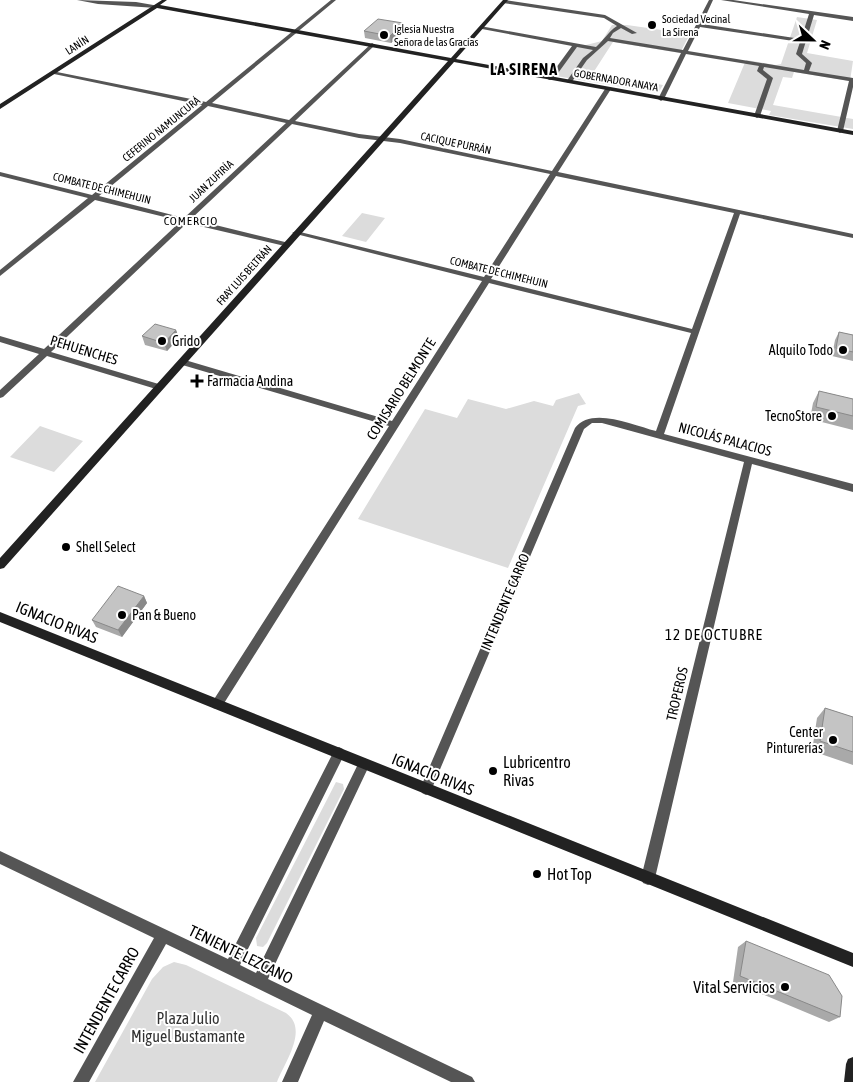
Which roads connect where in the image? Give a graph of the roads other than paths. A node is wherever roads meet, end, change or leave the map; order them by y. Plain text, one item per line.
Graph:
1 (79, 0) edge
2 (165, 0) edge
3 (334, 0) edge
4 (711, 0) edge
5 (727, 0) edge
6 (506, 1) edge
7 (754, 2) edge
8 (156, 6) junction
9 (812, 13) junction
10 (853, 19) edge
11 (699, 25) junction
12 (620, 26) junction
13 (482, 27) junction
14 (296, 32) junction
15 (634, 33) dead end
16 (606, 39) junction
17 (803, 41) junction
18 (372, 45) junction
19 (576, 45) junction
20 (597, 49) junction
21 (685, 52) junction
22 (452, 60) junction
23 (761, 68) junction
24 (54, 72) junction
25 (806, 72) junction
26 (551, 79) junction
27 (852, 80) edge
28 (569, 82) junction
29 (608, 89) junction
30 (661, 99) junction
31 (208, 104) junction
32 (0, 107) edge
33 (757, 116) junction
34 (291, 121) junction
35 (840, 131) junction
36 (853, 134) edge
37 (382, 139) junction
38 (0, 174) edge
39 (554, 174) junction
40 (94, 197) junction
41 (737, 213) junction
42 (186, 220) junction
43 (296, 234) junction
44 (853, 236) edge
45 (286, 245) junction
46 (0, 274) edge
47 (486, 280) junction
48 (695, 332) junction
49 (0, 339) edge
50 (45, 353) junction
51 (182, 362) junction
52 (159, 387) junction
53 (0, 395) edge
54 (589, 420) joint
55 (395, 425) junction
56 (659, 435) junction
57 (749, 459) junction
58 (853, 488) edge
59 (0, 565) edge
60 (0, 617) edge
61 (217, 704) junction
62 (339, 753) junction
63 (364, 764) junction
64 (426, 789) junction
65 (0, 857) edge
66 (648, 878) junction
67 (163, 936) junction
68 (853, 960) edge
69 (231, 968) junction
70 (259, 982) junction
71 (321, 1012) junction
72 (853, 1064) edge
73 (81, 1082) edge
74 (290, 1082) edge
75 (467, 1082) edge
76 (852, 1082) edge

1 - 8 street, GOBERNADOR ANAYA
2 - 8 main road, LANÍN
3 - 14 street, CEFERINO NAMUNCURÁ
4 - 11 street
5 - 7 street
6 - 12 street
6 - 13 main road, FRAY LUIS BELTRÁN
7 - 9 street
8 - 14 main road, GOBERNADOR ANAYA
8 - 24 main road, LANÍN
9 - 10 street
9 - 17 street
11 - 17 street
11 - 21 street
12 - 15 street
12 - 16 street
13 - 19 street
13 - 22 main road, FRAY LUIS BELTRÁN
14 - 18 main road, GOBERNADOR ANAYA
14 - 31 street, CEFERINO NAMUNCURÁ
16 - 20 street
16 - 21 street
17 - 25 street
18 - 22 main road, GOBERNADOR ANAYA
18 - 34 street, JUAN ZUFIRÍA
19 - 20 street
19 - 26 street
20 - 28 street
21 - 23 street
21 - 30 street
22 - 26 main road, GOBERNADOR ANAYA
22 - 37 main road, FRAY LUIS BELTRÁN
23 - 25 street
23 - 33 street
24 - 31 street, CACIQUE PURRÁN
24 - 32 main road, LANÍN
25 - 27 street
26 - 28 main road, GOBERNADOR ANAYA
27 - 35 street
28 - 29 main road, GOBERNADOR ANAYA
29 - 30 main road, GOBERNADOR ANAYA
29 - 39 street, COMISARIO BELMONTE
30 - 33 main road, GOBERNADOR ANAYA
31 - 34 street, CACIQUE PURRÁN
31 - 40 street, CEFERINO NAMUNCURÁ
33 - 35 main road, GOBERNADOR ANAYA
34 - 37 street, CACIQUE PURRÁN
34 - 42 street, JUAN ZUFIRÍA
35 - 36 main road, GOBERNADOR ANAYA
37 - 39 street, CACIQUE PURRÁN
37 - 43 main road, FRAY LUIS BELTRÁN
38 - 40 street, COMBATE DE CHIMEHUIN
39 - 41 street, CACIQUE PURRÁN
39 - 47 street, COMISARIO BELMONTE
40 - 42 street, COMBATE DE CHIMEHUIN
40 - 46 street, CEFERINO NAMUNCURÁ
41 - 44 street, CACIQUE PURRÁN
41 - 48 street
42 - 45 street, COMBATE DE CHIMEHUIN
42 - 50 street, JUAN ZUFIRÍA
43 - 45 main road, FRAY LUIS BELTRÁN
43 - 47 street, COMBATE DE CHIMEHUIN
45 - 51 main road, FRAY LUIS BELTRÁN
47 - 48 street, COMBATE DE CHIMEHUIN
47 - 55 street, COMISARIO BELMONTE
48 - 56 street
49 - 50 street, PEHUENCHES
50 - 52 street, PEHUENCHES
50 - 53 street, JUAN ZUFIRÍA
51 - 52 main road, FRAY LUIS BELTRÁN
51 - 55 street
52 - 59 main road, FRAY LUIS BELTRÁN
54 - 56 street, NICOLÁS PALACIOS
54 - 64 street, INTENDENTE CARRO
55 - 61 street, COMISARIO BELMONTE
56 - 57 street, NICOLÁS PALACIOS
57 - 58 street, NICOLÁS PALACIOS
57 - 66 street, TROPEROS
60 - 61 main road, IGNACIO RIVAS
61 - 62 main road, IGNACIO RIVAS
62 - 63 main road, IGNACIO RIVAS
62 - 69 street
63 - 64 main road, IGNACIO RIVAS
63 - 70 street
64 - 66 main road, IGNACIO RIVAS
65 - 67 street, TENIENTE LEZCANO
66 - 68 main road, IGNACIO RIVAS
67 - 69 street, TENIENTE LEZCANO
67 - 73 street, INTENDENTE CARRO
69 - 70 street, TENIENTE LEZCANO
70 - 71 street, TENIENTE LEZCANO
71 - 74 street
71 - 75 street, TENIENTE LEZCANO
72 - 76 main road

